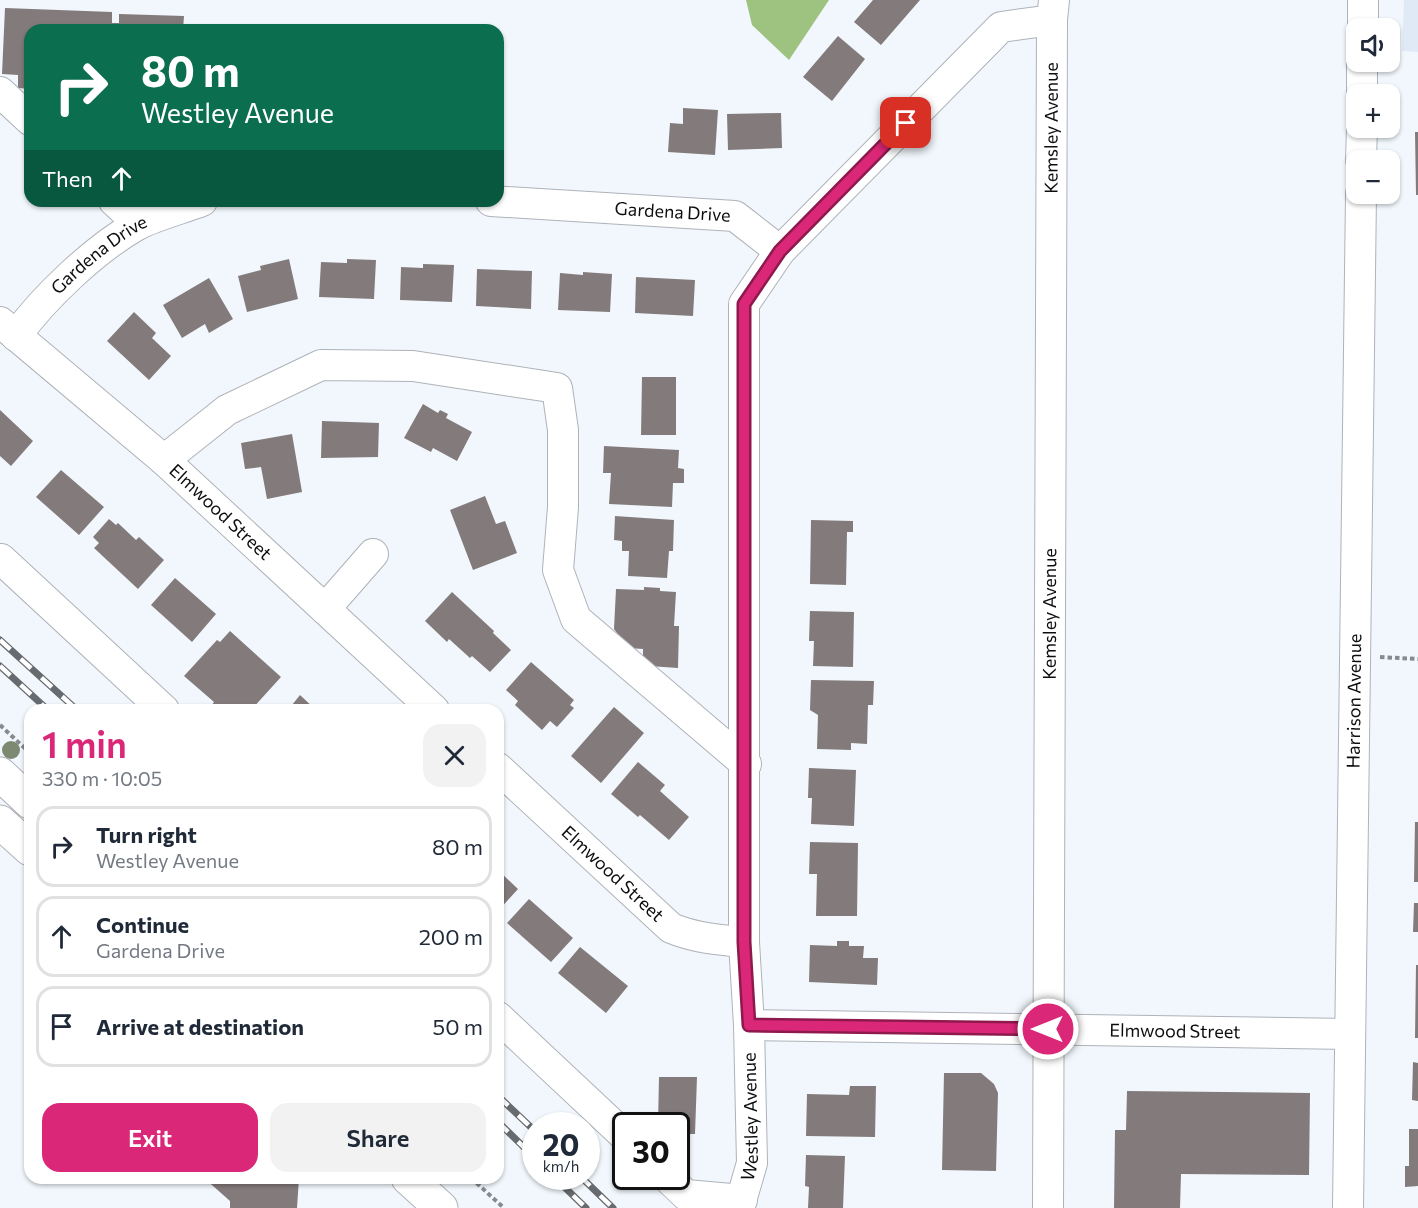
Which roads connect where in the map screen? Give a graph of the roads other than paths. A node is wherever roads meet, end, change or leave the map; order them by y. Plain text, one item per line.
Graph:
1 (1363, 0) edge
2 (1053, 10) edge
3 (1363, 18) edge
4 (0, 92) edge
5 (24, 114) edge
6 (504, 202) edge
7 (1361, 204) edge
8 (120, 207) edge
9 (186, 207) edge
10 (139, 225) junction
11 (780, 251) junction
12 (8, 329) edge
13 (164, 460) junction
14 (373, 554) dead end
15 (1, 560) edge
16 (325, 609) junction
17 (157, 704) edge
18 (428, 704) edge
19 (746, 764) junction
20 (0, 774) edge
21 (504, 774) edge
22 (24, 796) edge
23 (0, 822) edge
24 (24, 844) edge
25 (744, 942) junction
26 (504, 1023) edge
27 (749, 1025) junction
28 (1048, 1029) junction
29 (1349, 1034) junction
30 (612, 1124) edge
31 (415, 1184) edge
32 (681, 1190) edge
33 (741, 1204) edge
34 (441, 1208) edge
35 (1048, 1208) edge
36 (1348, 1208) edge

1 - 3 street
2 - 11 street
2 - 28 street, Kemsley Avenue
4 - 5 street
6 - 11 street, Gardena Drive
7 - 29 street, Harrison Avenue
8 - 10 street
9 - 10 street, Gardena Drive
10 - 12 street, Gardena Drive
11 - 19 street, Westley Avenue
12 - 13 street, Elmwood Street
13 - 16 street, Elmwood Street
13 - 19 street
14 - 16 street
15 - 17 street
16 - 18 street, Elmwood Street
19 - 25 street, Westley Avenue
20 - 22 main road
21 - 25 street, Elmwood Street
23 - 24 main road
25 - 27 street, Westley Avenue
26 - 30 street
27 - 28 street, Elmwood Street
27 - 33 street, Westley Avenue
28 - 29 street, Elmwood Street
28 - 35 street, Kemsley Avenue
29 - 36 street, Harrison Avenue
31 - 34 main road
32 - 33 street

